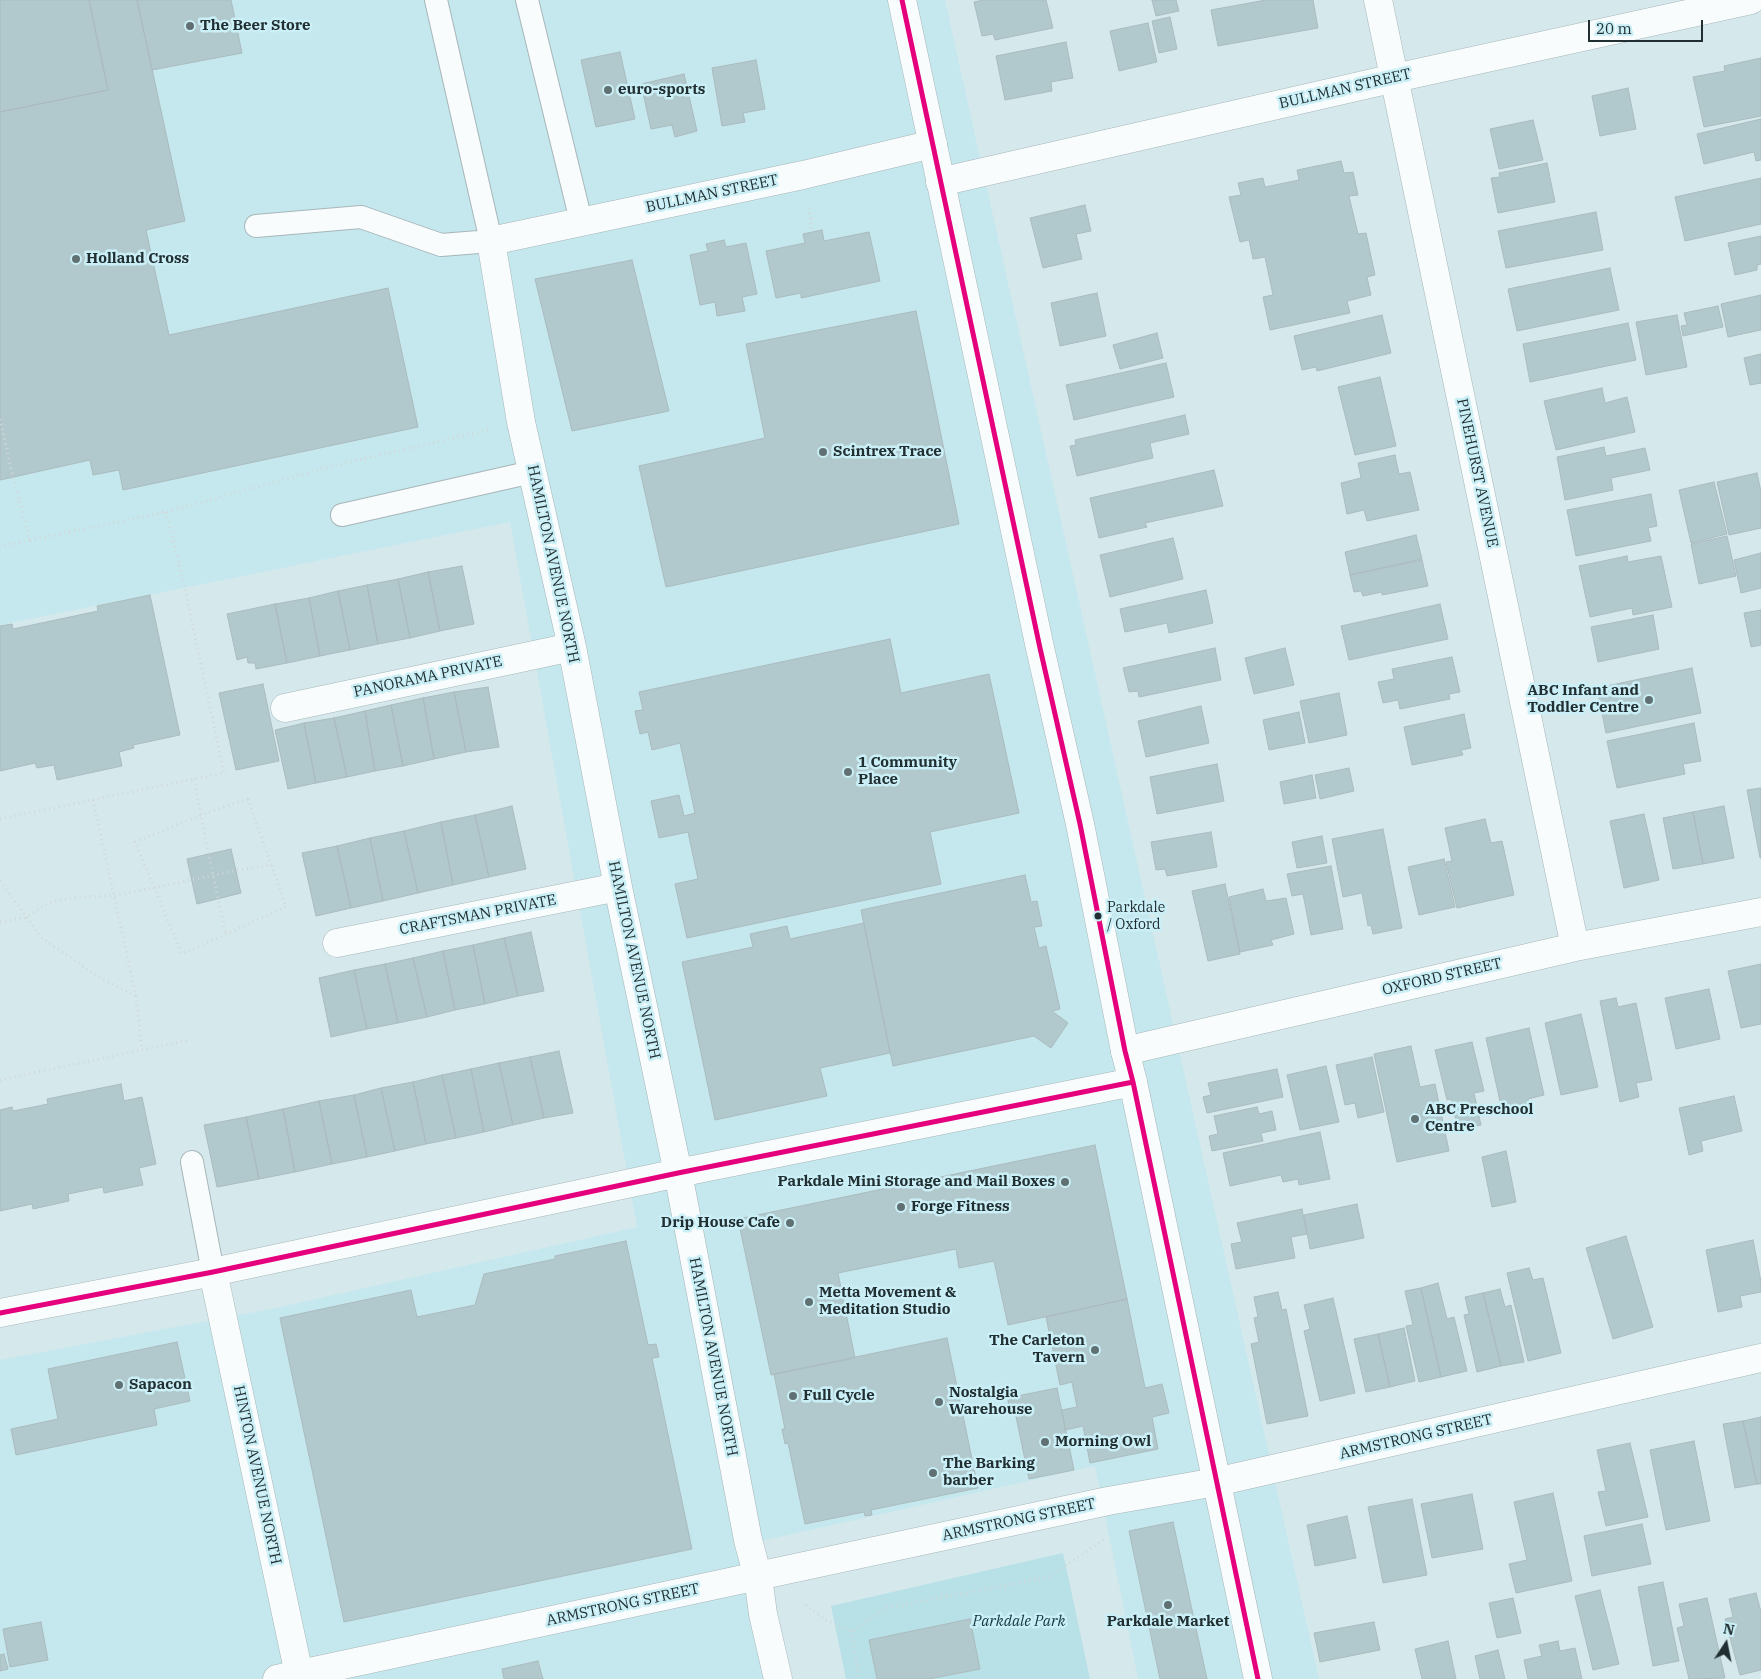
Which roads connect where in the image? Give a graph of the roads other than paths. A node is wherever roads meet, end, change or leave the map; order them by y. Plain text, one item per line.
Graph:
1 (436, 0) edge
2 (527, 0) edge
3 (902, 0) edge
4 (1378, 0) edge
5 (1750, 0) edge
6 (1395, 78) junction
7 (933, 144) junction
8 (940, 182) junction
9 (581, 221) junction
10 (256, 226) dead end
11 (491, 241) junction
12 (532, 472) junction
13 (342, 515) dead end
14 (572, 647) junction
15 (285, 708) dead end
16 (618, 887) junction
17 (1761, 912) edge
18 (337, 943) dead end
19 (1575, 947) junction
20 (1125, 1052) junction
21 (1133, 1082) junction
22 (192, 1162) dead end
23 (678, 1172) junction
24 (214, 1272) junction
25 (0, 1313) edge
26 (1761, 1358) edge
27 (1216, 1482) junction
28 (758, 1577) junction
29 (292, 1678) edge
30 (778, 1679) edge
31 (1258, 1679) edge

1 - 11 lane
2 - 9 lane
3 - 7 street
4 - 6 street, PINEHURST AVENUE
5 - 6 street, BULLMAN STREET
6 - 8 street, BULLMAN STREET
6 - 19 street, PINEHURST AVENUE
7 - 8 street
7 - 9 street, BULLMAN STREET
8 - 20 street
9 - 11 street, BULLMAN STREET
10 - 11 lane
11 - 12 street, HAMILTON AVENUE NORTH
12 - 13 lane
12 - 14 street, HAMILTON AVENUE NORTH
14 - 15 street, PANORAMA PRIVATE
14 - 16 street, HAMILTON AVENUE NORTH
16 - 18 street, CRAFTSMAN PRIVATE
16 - 23 street, HAMILTON AVENUE NORTH
17 - 19 street, OXFORD STREET
19 - 20 street, OXFORD STREET
20 - 21 street
21 - 23 street
21 - 27 street
22 - 24 lane
23 - 24 street
23 - 28 street, HAMILTON AVENUE NORTH
24 - 25 street
24 - 29 street, HINTON AVENUE NORTH
26 - 27 street, ARMSTRONG STREET
27 - 28 street, ARMSTRONG STREET
27 - 31 street
28 - 29 street, ARMSTRONG STREET
28 - 30 street, HAMILTON AVENUE NORTH

